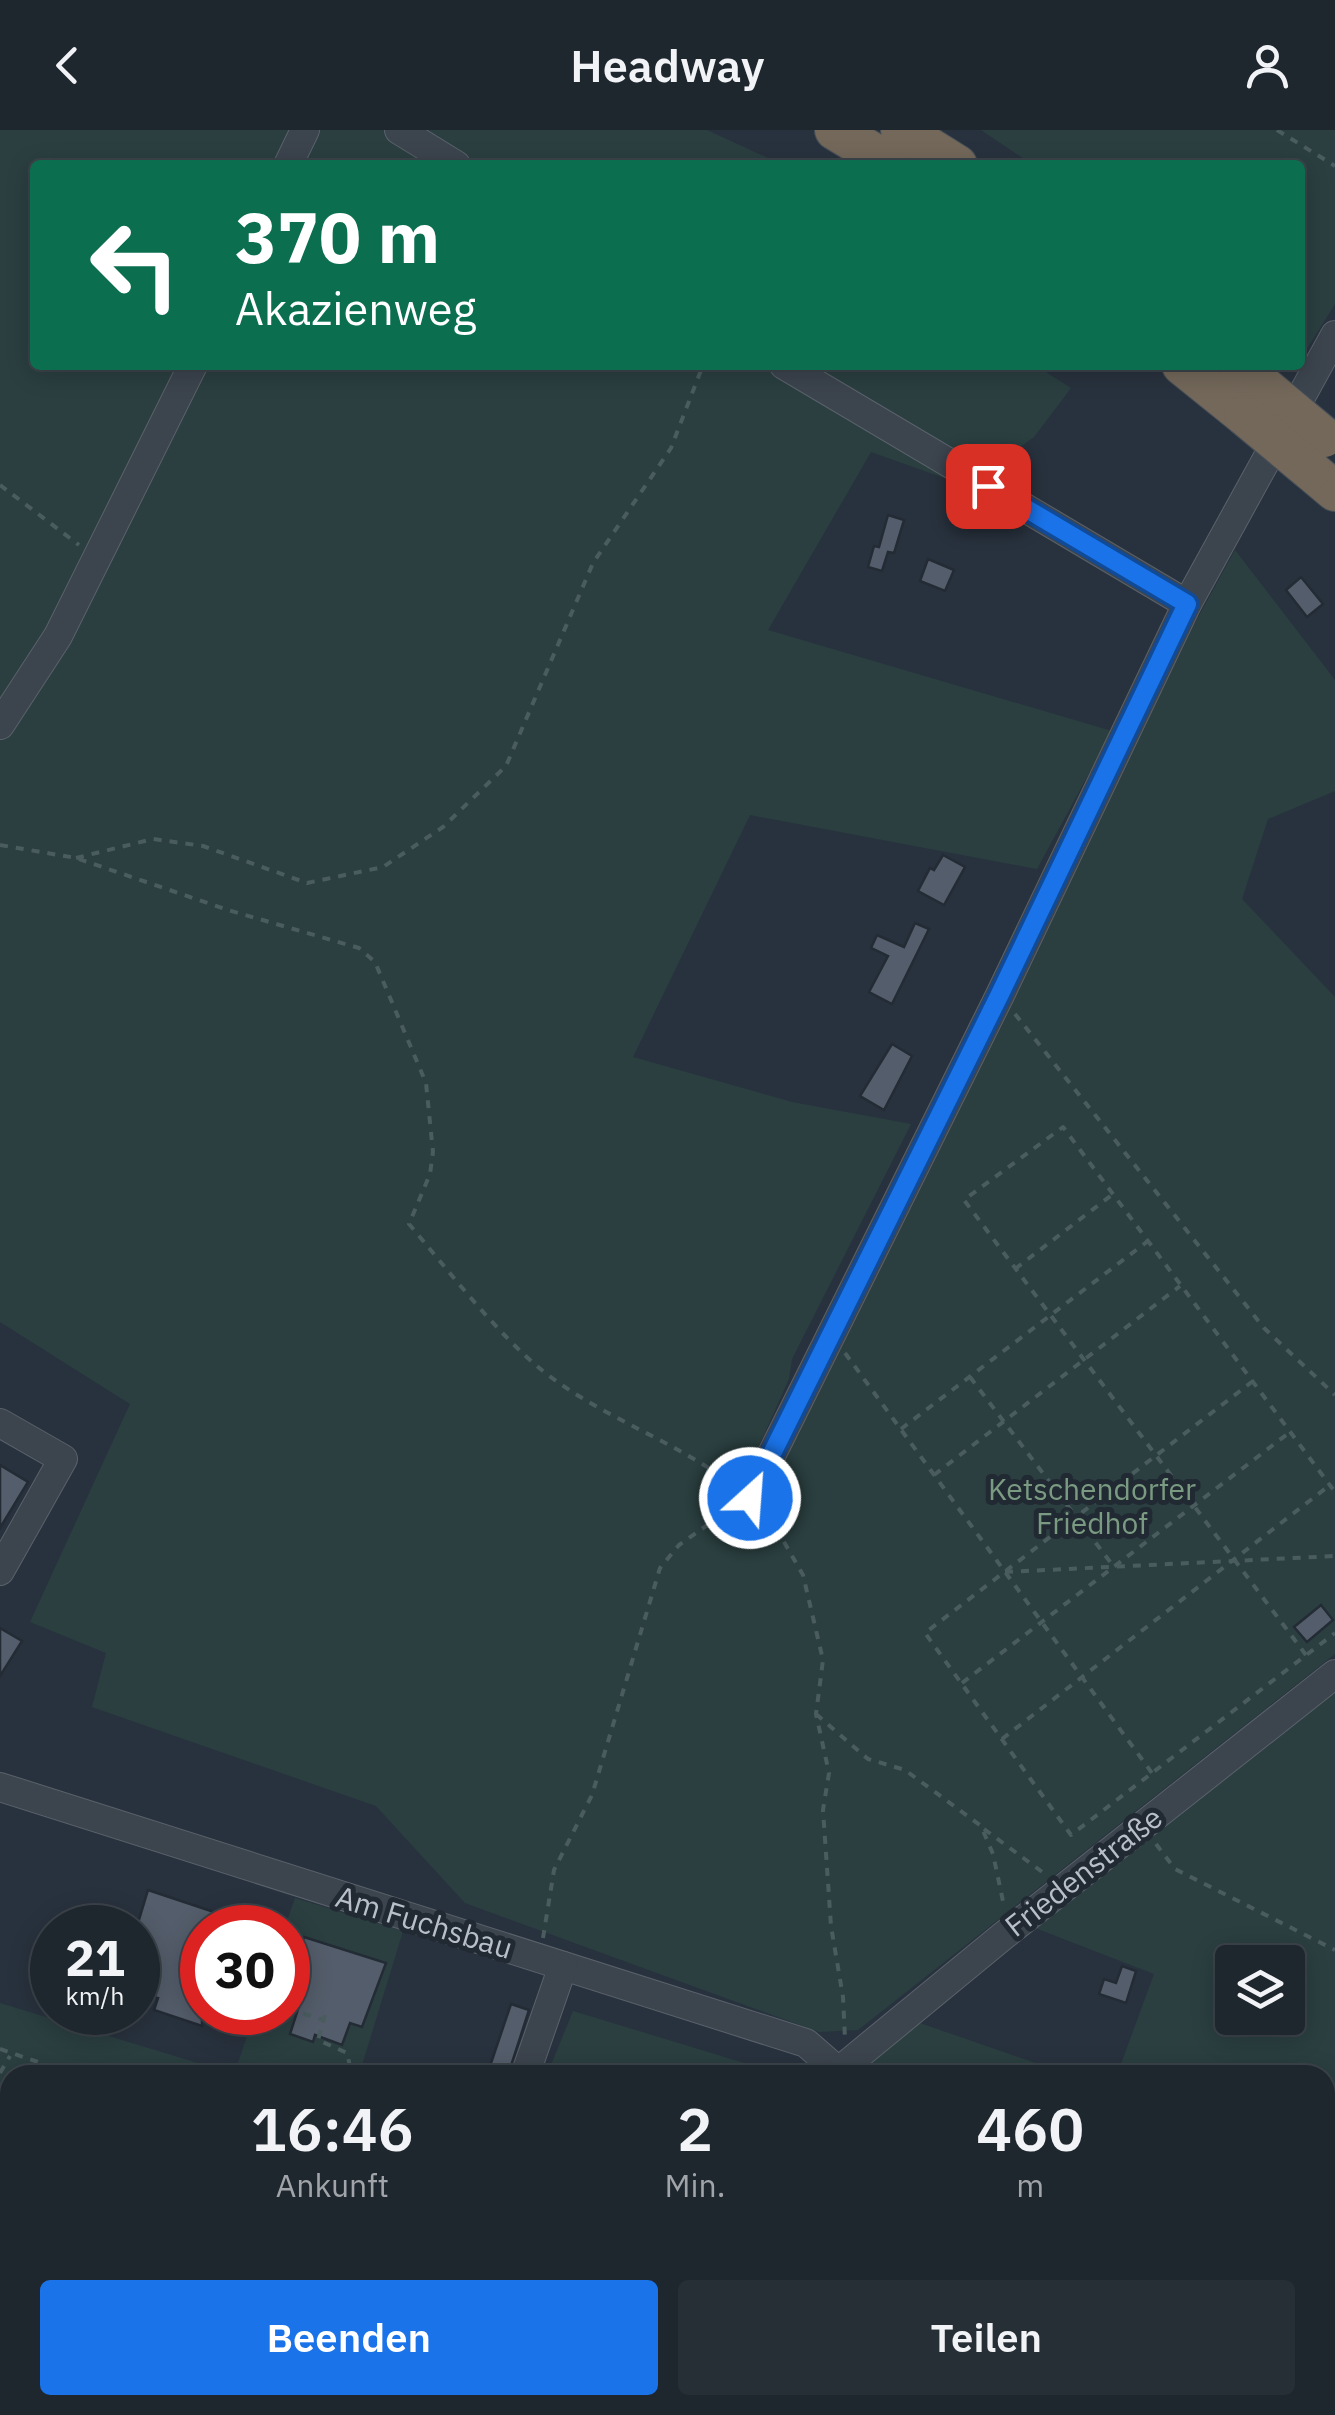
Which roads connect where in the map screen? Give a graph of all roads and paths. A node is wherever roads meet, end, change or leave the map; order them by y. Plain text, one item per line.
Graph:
1 (305, 130) edge
2 (399, 130) edge
3 (835, 130) edge
4 (901, 130) edge
5 (1277, 130) edge
6 (290, 160) edge
7 (448, 160) edge
8 (886, 160) edge
9 (949, 160) edge
10 (1335, 166) edge
11 (1335, 335) edge
12 (191, 370) edge
13 (702, 370) edge
14 (792, 370) edge
15 (1196, 370) edge
16 (1248, 388) edge
17 (1326, 461) edge
18 (0, 486) edge
19 (79, 545) dead end
20 (1187, 604) junction
21 (0, 726) edge
22 (0, 845) edge
23 (76, 858) junction
24 (1000, 994) junction
25 (1113, 1194) junction
26 (1148, 1241) junction
27 (1016, 1268) junction
28 (1181, 1285) junction
29 (1051, 1315) junction
30 (831, 1334) junction
31 (1084, 1360) junction
32 (970, 1377) junction
33 (1253, 1381) junction
34 (1335, 1395) edge
35 (1003, 1422) junction
36 (0, 1423) edge
37 (900, 1430) junction
38 (1290, 1432) junction
39 (1156, 1456) junction
40 (934, 1475) junction
41 (1330, 1485) junction
42 (1335, 1492) edge
43 (750, 1498) junction
44 (1194, 1506) junction
45 (1076, 1517) junction
46 (1335, 1556) edge
47 (1234, 1560) junction
48 (1114, 1567) junction
49 (0, 1571) edge
50 (1005, 1572) junction
51 (1042, 1622) junction
52 (1335, 1633) edge
53 (1306, 1656) junction
54 (1335, 1674) edge
55 (1082, 1677) junction
56 (962, 1683) junction
57 (816, 1714) junction
58 (1002, 1739) junction
59 (1152, 1773) junction
60 (0, 1788) edge
61 (981, 1826) junction
62 (1142, 1826) junction
63 (1063, 1888) junction
64 (1003, 1936) junction
65 (1335, 1950) edge
66 (552, 1962) junction
67 (310, 2014) edge
68 (0, 2049) edge
69 (11, 2054) junction
70 (5, 2065) edge
71 (45, 2065) edge
72 (350, 2065) edge
73 (527, 2065) edge
74 (826, 2065) edge
75 (838, 2065) edge
76 (847, 2065) edge

1 - 6 street
2 - 7 street
3 - 8 highway
4 - 9 highway
5 - 10 path
11 - 20 street
12 - 21 street
13 - 23 path
14 - 20 street
15 - 16 highway
16 - 17 highway, bridge
18 - 19 path
20 - 24 street
22 - 23 path
23 - 43 path
24 - 30 street
24 - 34 path
25 - 26 path
25 - 27 path
25 - 27 path
26 - 28 path
26 - 29 path
27 - 29 path
28 - 31 path
28 - 33 path
29 - 31 path
29 - 32 path
30 - 37 path
30 - 43 street
31 - 35 path
31 - 39 path
32 - 35 path
32 - 37 path
33 - 38 path
33 - 39 path
35 - 40 path
35 - 45 path
36 - 49 street
37 - 40 path
38 - 41 path
38 - 44 path
39 - 44 path
39 - 45 path
40 - 50 path
41 - 42 path
41 - 47 path
43 - 57 path
43 - 66 path
44 - 47 path
44 - 48 path
45 - 48 path
45 - 50 path
46 - 47 path
47 - 48 path
47 - 53 path
47 - 55 path
48 - 50 path
48 - 51 path
50 - 51 path
50 - 56 path
51 - 55 path
51 - 56 path
52 - 53 path
53 - 59 path
54 - 62 street, Friedenstraße
55 - 58 path
55 - 59 path
56 - 58 path
57 - 61 path
57 - 75 path
58 - 59 path
60 - 66 street, Am Fuchsbau
61 - 63 path
61 - 64 path
62 - 63 street, Friedenstraße
62 - 65 path
63 - 64 street, Friedenstraße
64 - 76 street, Friedenstraße
66 - 73 street
66 - 74 street, Am Fuchsbau
67 - 72 path
68 - 69 path
69 - 70 path
69 - 71 path

